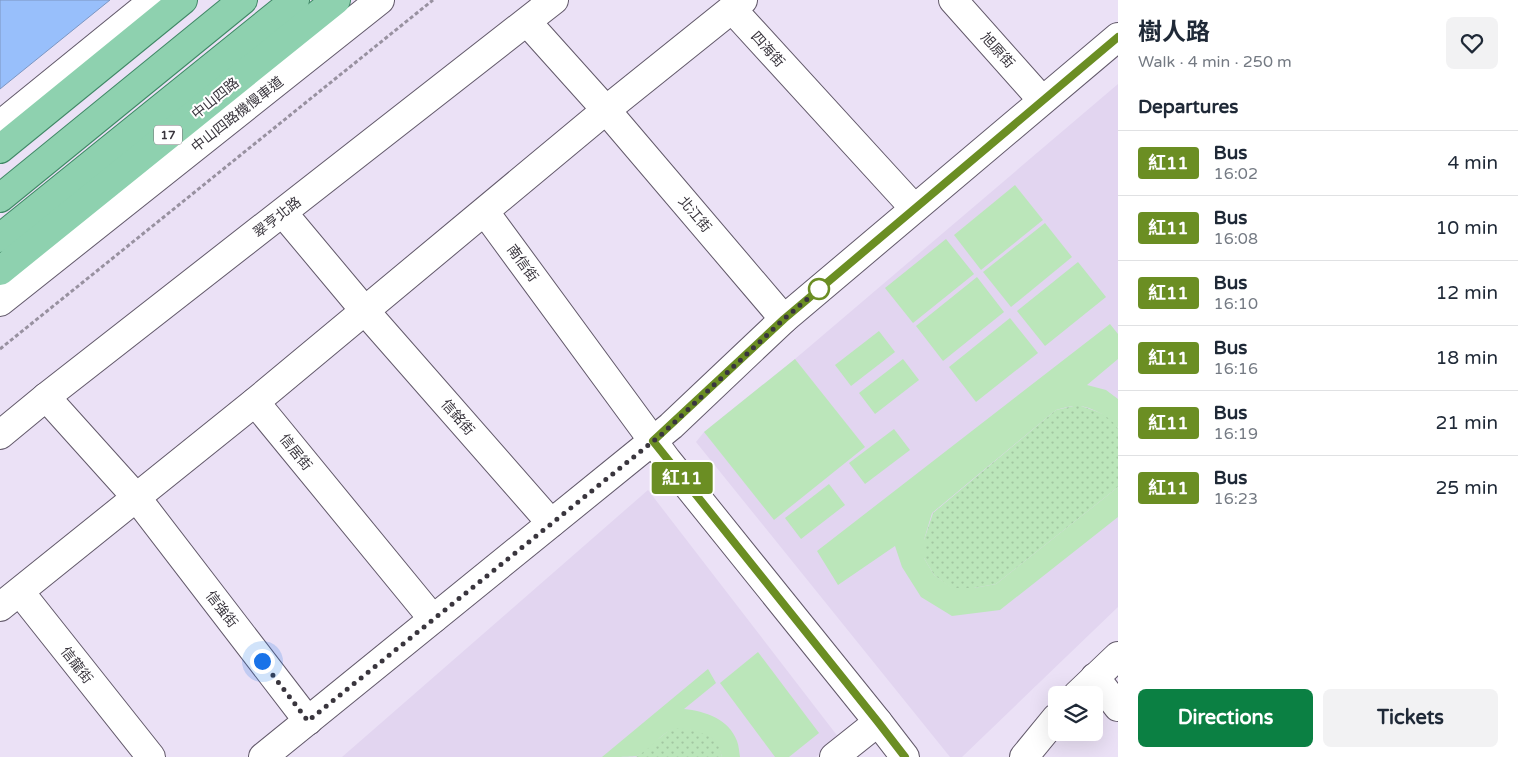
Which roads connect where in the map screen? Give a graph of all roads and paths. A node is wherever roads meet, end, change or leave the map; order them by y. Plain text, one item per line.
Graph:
1 (154, 0) edge
2 (183, 0) edge
3 (243, 0) edge
4 (295, 0) edge
5 (336, 0) edge
6 (380, 0) edge
7 (433, 0) edge
8 (554, 0) edge
9 (953, 0) edge
10 (738, 4) edge
11 (527, 22) junction
12 (1118, 37) edge
13 (1042, 100) junction
14 (606, 110) junction
15 (0, 125) edge
16 (0, 149) edge
17 (0, 198) edge
18 (914, 208) junction
19 (485, 212) junction
20 (283, 213) junction
21 (0, 238) edge
22 (0, 271) edge
23 (0, 302) edge
24 (365, 311) junction
25 (784, 319) junction
26 (0, 349) edge
27 (46, 397) junction
28 (255, 402) junction
29 (0, 435) edge
30 (653, 441) junction
31 (136, 498) junction
32 (552, 523) junction
33 (10, 600) edge
34 (433, 619) junction
35 (1118, 656) edge
36 (1086, 686) edge
37 (1103, 697) edge
38 (1118, 707) edge
39 (308, 721) junction
40 (878, 722) junction
41 (1048, 728) edge
42 (151, 757) edge
43 (263, 757) edge
44 (834, 757) edge
45 (905, 757) edge
46 (1024, 757) edge

1 - 15 street
2 - 16 main road
3 - 17 main road
4 - 21 main road, 中山四路 / 17
5 - 22 main road, 中山四路 / 17
6 - 23 street, 中山四路機慢車道
7 - 26 path
8 - 11 street, 翠亨北路
9 - 13 street, 旭原街
10 - 14 street, 四海街
10 - 18 street, 四海街
11 - 14 street, 北江街
11 - 20 street, 翠亨北路
12 - 13 street
13 - 18 street
14 - 19 street
14 - 25 street, 北江街
18 - 25 street
19 - 24 street
19 - 30 street, 南信街
20 - 24 street, 信銘街
20 - 27 street, 翠亨北路
24 - 28 street
24 - 32 street, 信銘街
25 - 30 street
27 - 29 street, 翠亨北路
27 - 31 street, 信強街
28 - 31 street
28 - 34 street, 信居街
30 - 32 street
30 - 40 street, 南信街
31 - 33 street
31 - 39 street, 信強街
32 - 34 street
33 - 42 street, 信龍街
34 - 39 street
35 - 36 street
37 - 38 street
39 - 43 street
40 - 44 street
40 - 45 street, 南信街
41 - 46 street

